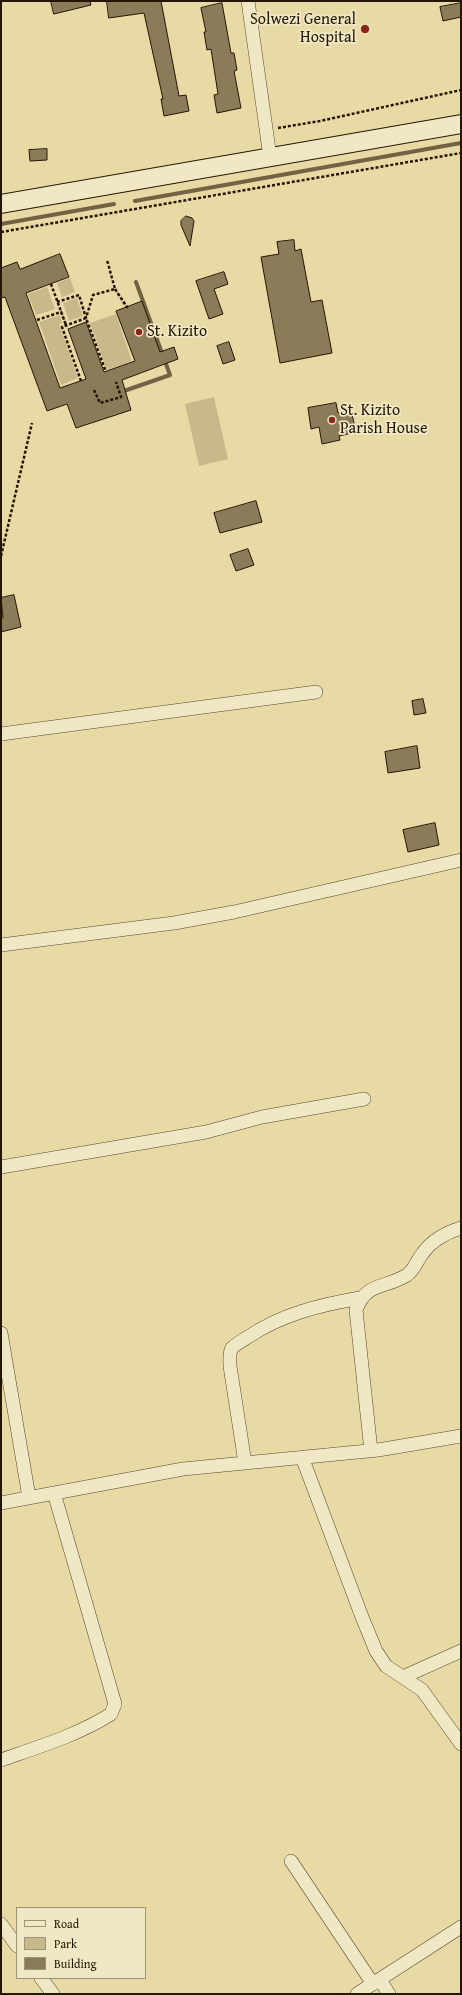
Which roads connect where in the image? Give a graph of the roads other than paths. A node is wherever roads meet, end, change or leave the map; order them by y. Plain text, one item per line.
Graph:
1 (248, 1) edge
2 (461, 124) edge
3 (270, 157) junction
4 (1, 204) edge
5 (316, 692) dead end
6 (1, 734) edge
7 (461, 860) edge
8 (1, 945) edge
9 (364, 1098) dead end
10 (1, 1167) edge
11 (461, 1228) edge
12 (360, 1298) junction
13 (1, 1333) edge
14 (6, 1386) edge
15 (461, 1436) edge
16 (371, 1451) junction
17 (302, 1457) junction
18 (245, 1463) junction
19 (54, 1493) junction
20 (29, 1498) junction
21 (1, 1503) edge
22 (461, 1651) edge
23 (403, 1677) junction
24 (461, 1744) edge
25 (1, 1760) edge
26 (291, 1860) dead end
27 (1, 1924) edge
28 (461, 1927) edge
29 (16, 1945) edge
30 (42, 1979) edge
31 (376, 1982) junction
32 (53, 1994) edge
33 (357, 1994) edge
34 (389, 1994) edge

1 - 3 street
2 - 3 main road
3 - 4 main road
5 - 6 street
7 - 8 street
9 - 10 street
11 - 12 street
12 - 16 street
12 - 18 street
13 - 14 street
14 - 20 street
15 - 16 street
16 - 17 street
17 - 18 street
17 - 23 street
18 - 19 street
19 - 20 street
19 - 25 street
20 - 21 street
22 - 23 street
23 - 24 street
26 - 31 street
27 - 29 street
28 - 31 street
30 - 32 street
31 - 33 street
31 - 34 street

